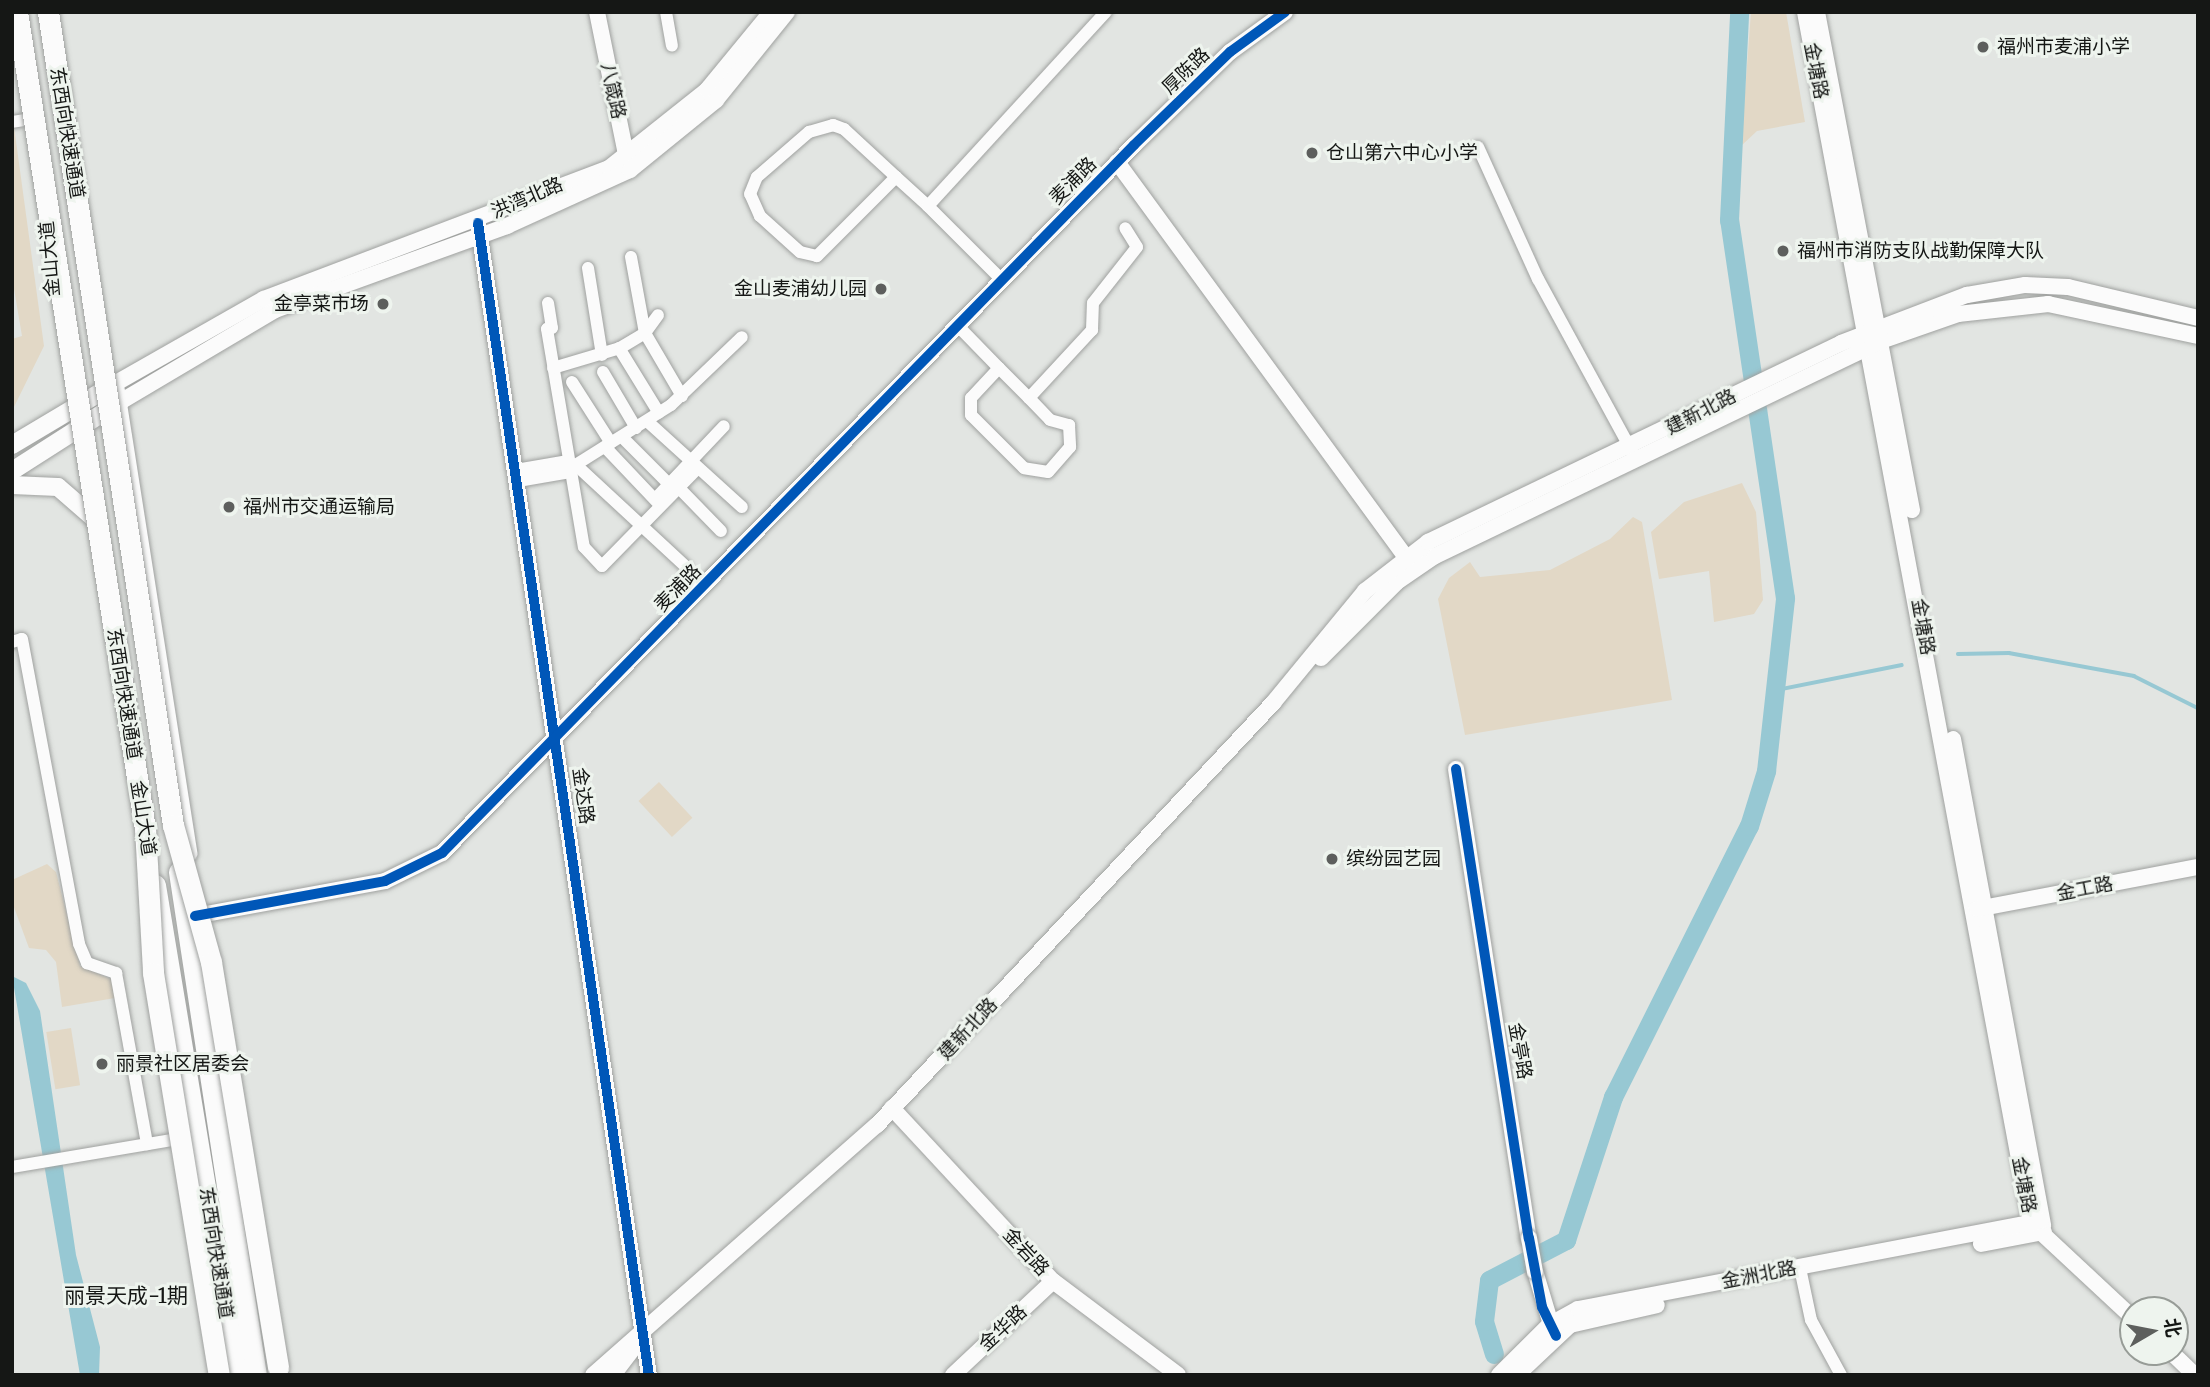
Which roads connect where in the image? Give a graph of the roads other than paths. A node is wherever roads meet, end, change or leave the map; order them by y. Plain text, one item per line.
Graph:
1 (18, 12) edge
2 (50, 12) edge
3 (597, 12) edge
4 (666, 12) edge
5 (771, 12) edge
6 (787, 12) edge
7 (1106, 12) edge
8 (1285, 12) edge
9 (1805, 12) edge
10 (1816, 12) edge
11 (672, 44) dead end
12 (36, 118) junction
13 (12, 122) edge
14 (1478, 148) dead end
15 (1117, 162) junction
16 (628, 164) junction
17 (896, 177) junction
18 (928, 206) junction
19 (1125, 228) dead end
20 (479, 230) junction
21 (631, 257) dead end
22 (588, 268) dead end
23 (1001, 279) junction
24 (548, 303) dead end
25 (658, 315) dead end
26 (2198, 318) edge
27 (957, 325) junction
28 (645, 333) junction
29 (2198, 336) edge
30 (742, 337) dead end
31 (1874, 337) junction
32 (619, 348) junction
33 (602, 355) junction
34 (553, 368) junction
35 (999, 368) junction
36 (603, 372) dead end
37 (572, 382) dead end
38 (116, 383) junction
39 (682, 396) junction
40 (1029, 398) junction
41 (120, 402) junction
42 (72, 408) junction
43 (659, 413) junction
44 (641, 425) junction
45 (724, 426) dead end
46 (75, 431) junction
47 (613, 442) junction
48 (12, 445) edge
49 (1632, 451) junction
50 (693, 466) junction
51 (571, 467) junction
52 (12, 471) edge
53 (517, 476) junction
54 (12, 485) edge
55 (674, 486) junction
56 (658, 503) junction
57 (742, 508) dead end
58 (95, 519) junction
59 (642, 526) junction
60 (721, 531) dead end
61 (1411, 564) junction
62 (686, 567) dead end
63 (12, 642) edge
64 (557, 737) junction
65 (1456, 769) dead end
66 (173, 825) junction
67 (145, 828) junction
68 (2198, 867) edge
69 (1979, 909) junction
70 (195, 916) junction
71 (892, 1108) junction
72 (195, 1136) junction
73 (147, 1144) junction
74 (12, 1167) edge
75 (2040, 1229) junction
76 (1801, 1272) junction
77 (1053, 1281) junction
78 (2119, 1305) edge
79 (1552, 1330) junction
80 (643, 1335) junction
81 (274, 1373) edge
82 (219, 1375) edge
83 (234, 1375) edge
84 (256, 1375) edge
85 (593, 1375) edge
86 (613, 1375) edge
87 (649, 1375) edge
88 (953, 1375) edge
89 (1178, 1375) edge
90 (1499, 1375) edge
91 (1517, 1375) edge
92 (1841, 1375) edge

1 - 12 main road, 金山大道
1 - 67 highway, 东西向快速通道, bridge
2 - 38 main road, 金山大道
2 - 66 highway, 东西向快速通道, bridge
3 - 16 main road, 八箴路
4 - 11 street
5 - 16 main road, 洪湾北路
6 - 16 main road, 洪湾北路
7 - 18 street
8 - 15 main road, 厚陈路
9 - 31 main road, 金塘路
10 - 31 main road, 金塘路
12 - 13 street
12 - 42 main road, 金山大道
14 - 49 street
15 - 23 main road, 麦浦路
15 - 61 main road
16 - 20 main road, 洪湾北路
17 - 17 street
17 - 18 street
18 - 23 street
19 - 40 street
20 - 38 main road, 洪湾北路
20 - 41 main road, 洪湾北路
20 - 53 main road, 金达路
21 - 28 street
22 - 33 street
23 - 27 main road, 麦浦路
24 - 34 street
25 - 28 street
26 - 31 main road, 建新北路
27 - 35 street
27 - 64 main road, 麦浦路
28 - 32 street
28 - 39 street
29 - 31 main road, 建新北路
30 - 39 street
31 - 49 main road, 建新北路
31 - 69 main road, 金塘路
32 - 33 street
32 - 43 street
33 - 34 street
34 - 51 street
35 - 40 street
35 - 40 street
36 - 44 street
37 - 47 street
38 - 41 main road, 金山大道
38 - 42 main road
39 - 43 street
41 - 46 main road
41 - 70 main road, 金山大道
42 - 46 main road, 金山大道
42 - 48 main road
43 - 44 street
44 - 47 street
44 - 50 street
45 - 50 street
46 - 52 main road
46 - 58 main road, 金山大道
47 - 51 street
47 - 55 street
47 - 56 street
49 - 61 main road, 建新北路
50 - 55 street
50 - 57 street
51 - 53 street
51 - 59 street
51 - 59 street
53 - 64 main road, 金达路
54 - 58 main road
55 - 56 street
55 - 60 street
56 - 59 street
58 - 72 main road, 金山大道
59 - 62 street
61 - 71 main road, 建新北路
63 - 73 street
64 - 70 main road, 麦浦路
64 - 80 main road, 金达路
65 - 79 main road, 金亭路, bridge
66 - 81 highway, bridge
66 - 84 highway, 东西向快速通道, bridge
67 - 82 highway, bridge
67 - 83 highway, 东西向快速通道, bridge
68 - 69 main road, 金工路
69 - 75 main road, 金塘路
70 - 81 main road, 金山大道
71 - 77 main road, 金岩路
71 - 80 main road, 建新北路
72 - 73 street
72 - 83 main road, 金山大道
73 - 74 street
75 - 76 main road, 金洲北路
75 - 78 main road, 金塘路
76 - 79 main road, 金洲北路
76 - 92 street
77 - 88 main road, 金华路
77 - 89 main road, 金岩路
79 - 90 main road, 金洲北路
79 - 91 main road, 金洲北路
80 - 85 main road, 建新北路
80 - 86 main road, 建新北路
80 - 87 main road, 金达路

